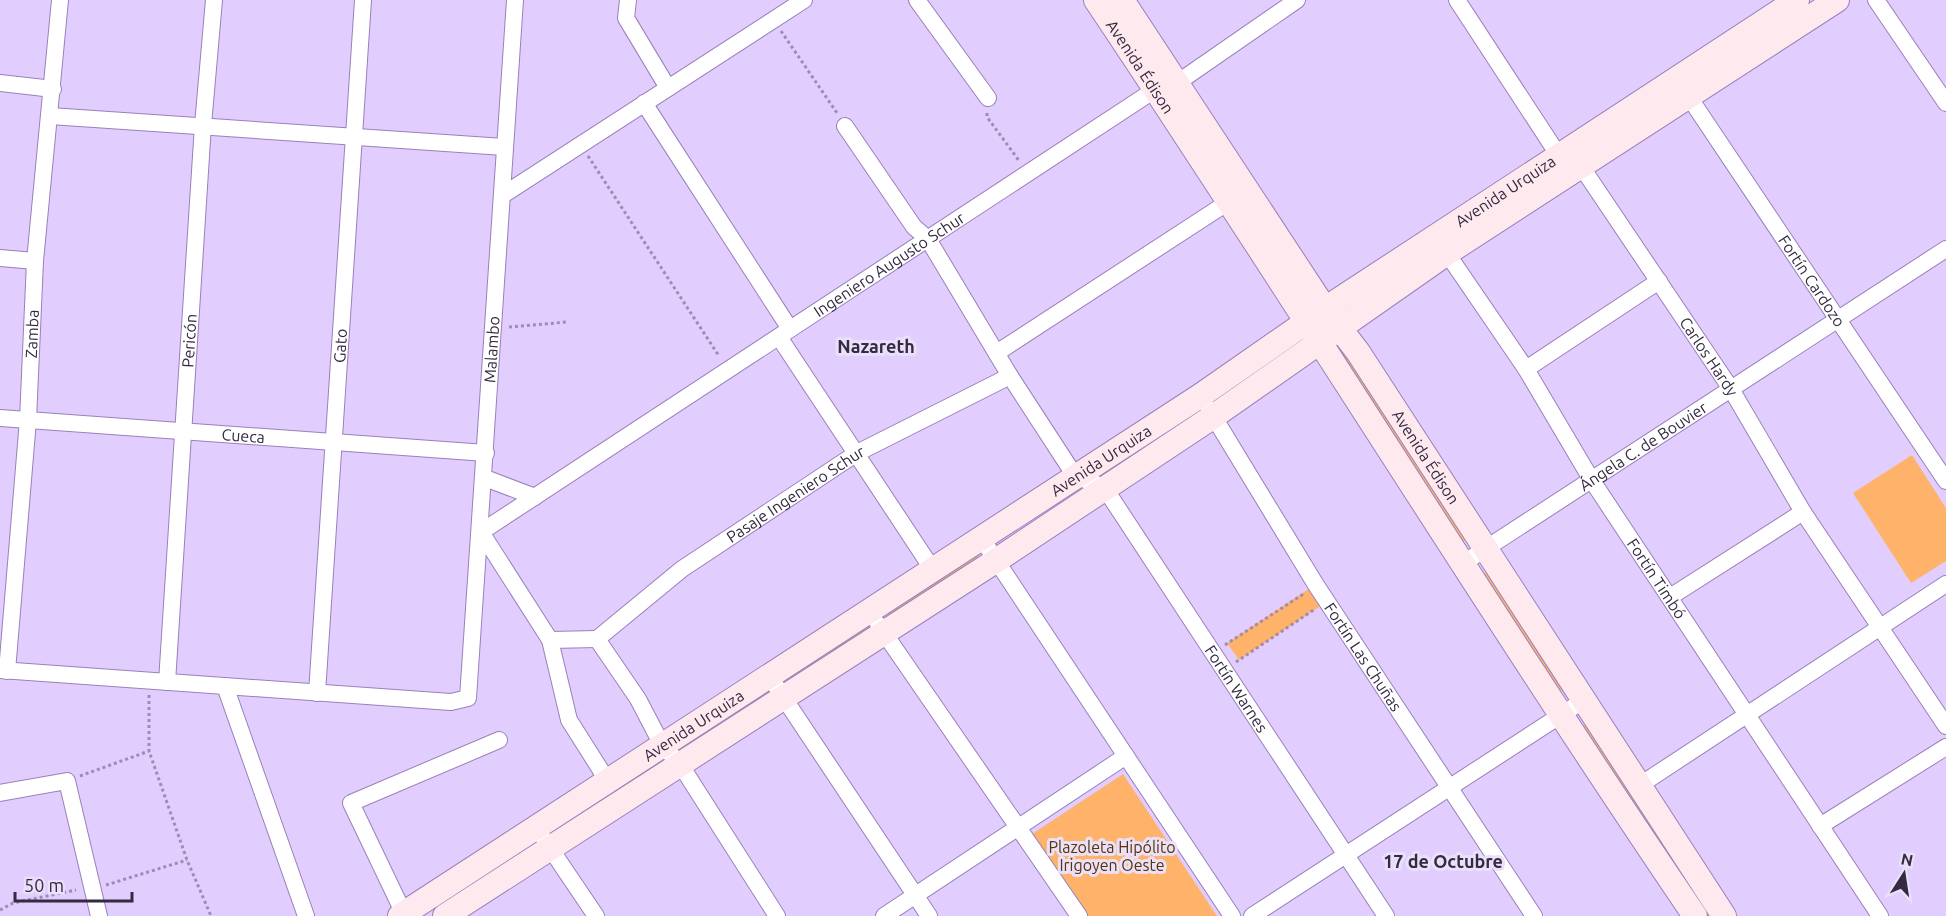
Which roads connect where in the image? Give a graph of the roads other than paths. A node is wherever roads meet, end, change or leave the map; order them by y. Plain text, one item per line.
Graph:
1 (60, 0) edge
2 (214, 0) edge
3 (363, 0) edge
4 (515, 0) edge
5 (628, 0) edge
6 (804, 0) edge
7 (917, 0) edge
8 (1096, 0) edge
9 (1122, 0) edge
10 (1297, 0) edge
11 (1457, 0) edge
12 (1837, 0) edge
13 (1876, 0) edge
14 (1798, 5) edge
15 (780, 10) edge
16 (0, 83) edge
17 (1166, 86) junction
18 (668, 88) junction
19 (1684, 88) junction
20 (53, 89) junction
21 (988, 98) road end
22 (644, 103) junction
23 (1946, 103) edge
24 (50, 116) junction
25 (203, 125) junction
26 (845, 126) road end
27 (352, 137) junction
28 (504, 147) junction
29 (1559, 156) junction
30 (1581, 166) junction
31 (503, 195) junction
32 (1238, 196) junction
33 (928, 239) junction
34 (1442, 246) junction
35 (1946, 249) edge
36 (0, 258) edge
37 (36, 261) junction
38 (1659, 281) junction
39 (1316, 315) junction
40 (1837, 318) junction
41 (1342, 328) junction
42 (784, 333) junction
43 (1320, 343) junction
44 (998, 352) junction
45 (1526, 369) junction
46 (1010, 376) junction
47 (1731, 389) junction
48 (1200, 396) junction
49 (1214, 416) junction
50 (0, 418) edge
51 (28, 420) junction
52 (185, 432) junction
53 (334, 442) junction
54 (486, 453) junction
55 (857, 453) junction
56 (1075, 476) junction
57 (484, 478) junction
58 (1591, 479) junction
59 (1946, 481) edge
60 (1104, 487) junction
61 (535, 497) junction
62 (1803, 512) junction
63 (481, 532) junction
64 (982, 539) junction
65 (1485, 549) junction
66 (997, 560) junction
67 (1462, 564) junction
68 (933, 570) junction
69 (1946, 584) edge
70 (1670, 597) junction
71 (870, 610) junction
72 (1880, 627) junction
73 (883, 633) junction
74 (597, 639) junction
75 (550, 640) junction
76 (4, 670) edge
77 (770, 677) junction
78 (167, 682) junction
79 (225, 686) junction
80 (317, 693) junction
81 (784, 698) junction
82 (1584, 700) junction
83 (1747, 713) junction
84 (1559, 716) junction
85 (1946, 726) edge
86 (499, 740) dead end
87 (662, 745) junction
88 (1946, 747) edge
89 (1126, 756) junction
90 (680, 764) junction
91 (607, 780) junction
92 (1640, 784) junction
93 (1450, 787) junction
94 (0, 793) edge
95 (1820, 826) junction
96 (1020, 827) junction
97 (544, 838) junction
98 (1345, 855) junction
99 (916, 896) junction
100 (402, 915) edge
101 (99, 916) edge
102 (306, 916) edge
103 (445, 916) edge
104 (596, 916) edge
105 (777, 916) edge
106 (884, 916) edge
107 (929, 916) edge
108 (1079, 916) edge
109 (1232, 916) edge
110 (1252, 916) edge
111 (1386, 916) edge
112 (1534, 916) edge
113 (1695, 916) edge
114 (1724, 916) edge
115 (1880, 916) edge

1 - 20 street, Zamba
2 - 25 street, Pericón
3 - 27 street, Gato
4 - 28 street, Malambo
5 - 18 street
6 - 15 street
7 - 21 street
8 - 17 main road, Avenida Édison
9 - 17 main road, Avenida Édison
10 - 17 street, Ingeniero Augusto Schur
11 - 29 street
12 - 14 main road, Avenida Urquiza
13 - 23 street
14 - 19 main road, Avenida Urquiza
15 - 18 street
16 - 20 street
17 - 32 main road, Avenida Édison
17 - 33 street, Ingeniero Augusto Schur
18 - 22 street
19 - 29 main road, Avenida Urquiza
19 - 30 main road, Avenida Urquiza
19 - 40 street, Fortín Cardozo
20 - 24 street, Zamba
22 - 31 street
22 - 42 street
24 - 25 street
24 - 37 street, Zamba
25 - 27 street
25 - 52 street, Pericón
26 - 33 street
27 - 28 street
27 - 53 street, Gato
28 - 31 street, Malambo
29 - 30 street
29 - 34 main road, Avenida Urquiza
30 - 34 main road, Avenida Urquiza
30 - 38 street, Carlos Hardy
31 - 54 street, Malambo
32 - 39 main road, Avenida Édison
32 - 44 street
33 - 42 street, Ingeniero Augusto Schur
33 - 44 street
34 - 39 main road, Avenida Urquiza
34 - 41 main road, Avenida Urquiza
34 - 45 street, Fortín Timbó
35 - 40 street, Ángela C. de Bouvier
36 - 37 street
37 - 51 street, Zamba
38 - 45 street
38 - 47 street, Carlos Hardy
39 - 41 main road, Avenida Édison
39 - 43 main road, Avenida Édison
39 - 48 main road, Avenida Urquiza
40 - 47 street, Ángela C. de Bouvier
40 - 59 street, Fortín Cardozo
41 - 43 main road, Avenida Urquiza
41 - 65 main road, Avenida Édison
42 - 55 street
42 - 61 street, Ingeniero Augusto Schur
43 - 49 main road, Avenida Urquiza
43 - 67 main road, Avenida Édison
44 - 46 street
45 - 58 street, Fortín Timbó
46 - 55 street, Pasaje Ingeniero Schur
46 - 56 street
47 - 58 street, Ángela C. de Bouvier
47 - 62 street, Carlos Hardy
48 - 49 street, Fortín Las Chuñas
48 - 56 main road, Avenida Urquiza
49 - 60 main road, Avenida Urquiza
49 - 93 street, Fortín Las Chuñas
50 - 51 street, Cueca
51 - 52 street, Cueca
51 - 76 street, Zamba
52 - 53 street, Cueca
52 - 78 street, Pericón
53 - 54 street, Cueca
53 - 80 street, Gato
54 - 57 street, Malambo
55 - 68 street
55 - 74 street, Pasaje Ingeniero Schur
56 - 60 street
56 - 64 main road, Avenida Urquiza
57 - 61 street
57 - 63 street, Malambo
58 - 65 street, Ángela C. de Bouvier
58 - 70 street, Fortín Timbó
60 - 66 main road, Avenida Urquiza
60 - 98 street, Fortín Warnes
61 - 63 street, Ingeniero Augusto Schur
62 - 70 street
62 - 72 street, Carlos Hardy
63 - 75 street
63 - 80 street, Malambo
64 - 66 street
64 - 68 main road, Avenida Urquiza
65 - 67 street, Ángela C. de Bouvier
65 - 82 main road, Avenida Édison
66 - 73 main road, Avenida Urquiza
66 - 89 street
67 - 84 main road, Avenida Édison
68 - 71 main road, Avenida Urquiza
69 - 72 street
70 - 83 street, Fortín Timbó
71 - 73 street
71 - 77 main road, Avenida Urquiza
72 - 83 street
72 - 85 street, Carlos Hardy
73 - 81 main road, Avenida Urquiza
73 - 96 street
74 - 75 street
74 - 87 street
75 - 91 street
76 - 78 street
77 - 81 street
77 - 87 main road, Avenida Urquiza
78 - 79 street
79 - 80 street
79 - 102 street
81 - 90 main road, Avenida Urquiza
81 - 99 street
82 - 84 street
82 - 92 main road, Avenida Édison
83 - 92 street
83 - 95 street, Fortín Timbó
84 - 93 street
84 - 113 main road, Avenida Édison
86 - 100 street
87 - 90 street
87 - 91 main road, Avenida Urquiza
88 - 95 street
89 - 96 street
89 - 109 street
90 - 97 main road, Avenida Urquiza
90 - 105 street
91 - 97 main road, Avenida Urquiza
92 - 114 main road, Avenida Édison
93 - 98 street
93 - 112 street, Fortín Las Chuñas
94 - 101 street
95 - 115 street, Fortín Timbó
96 - 99 street
96 - 108 street
97 - 100 main road, Avenida Urquiza
97 - 103 main road, Avenida Urquiza
97 - 104 street
98 - 110 street
98 - 111 street, Fortín Warnes
99 - 106 street
99 - 107 street

